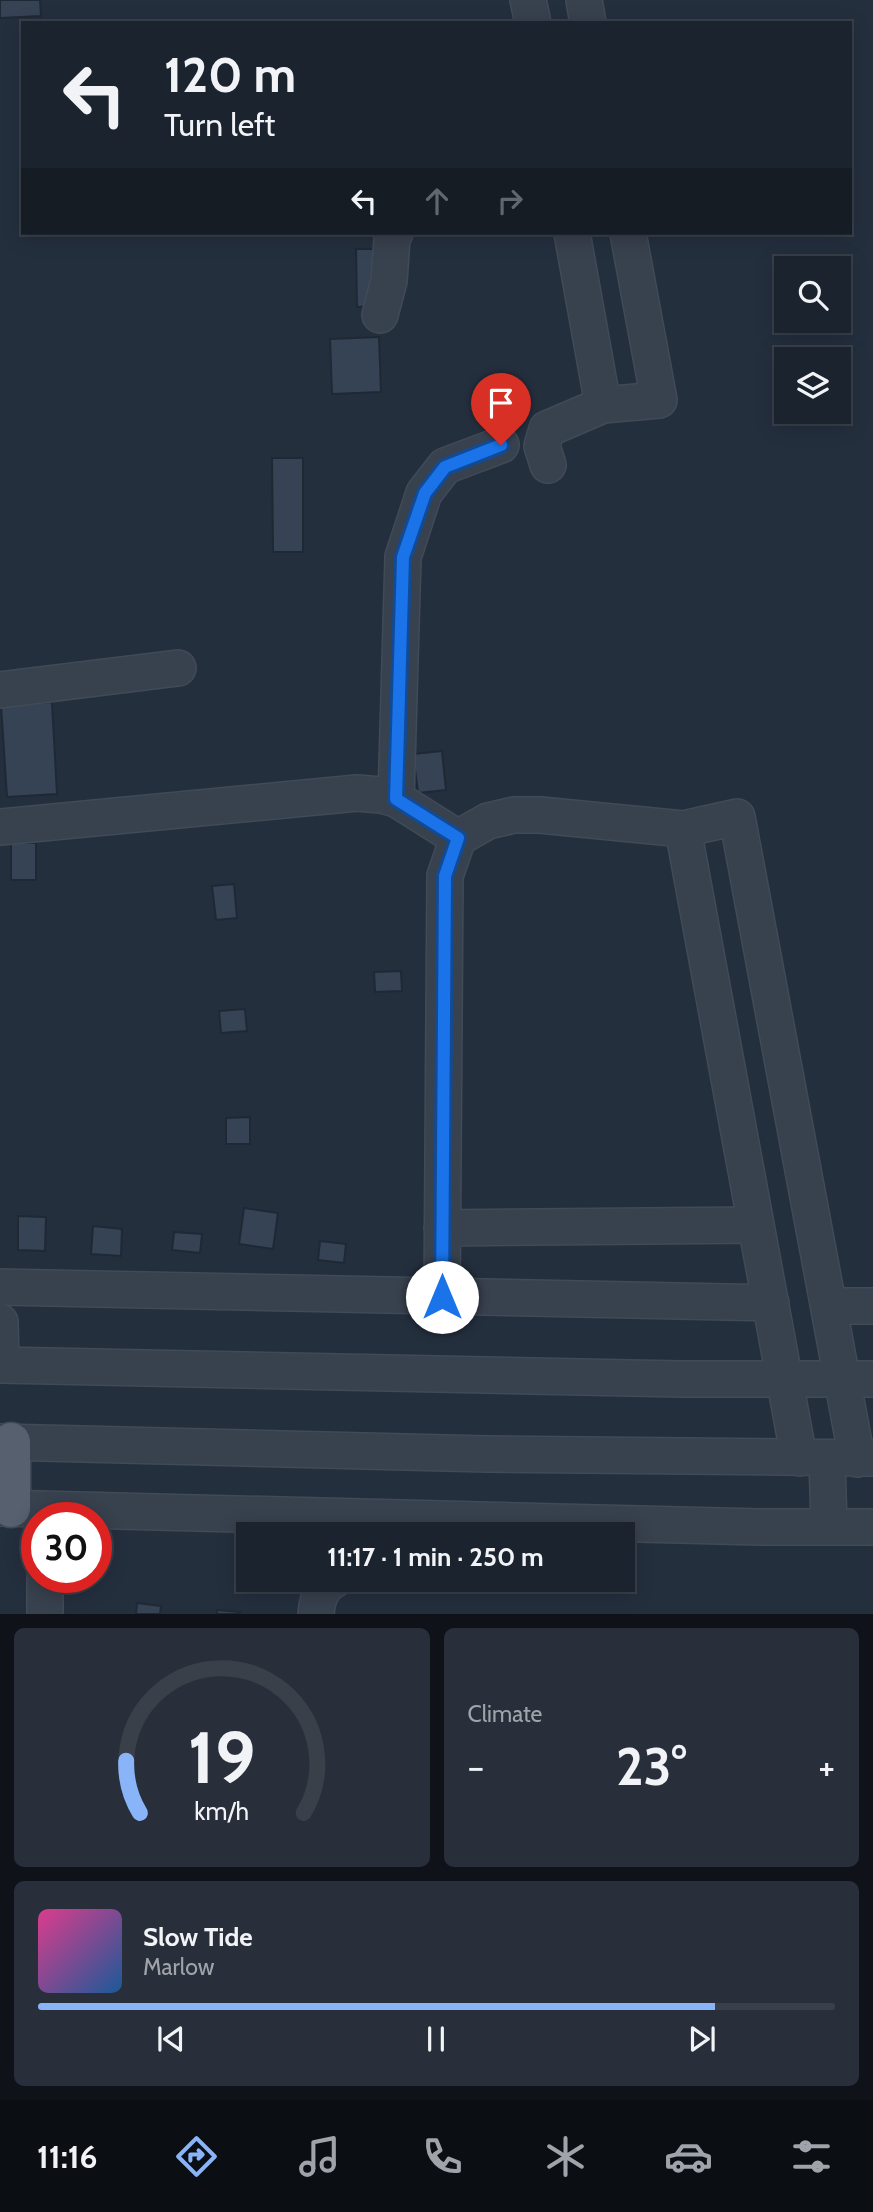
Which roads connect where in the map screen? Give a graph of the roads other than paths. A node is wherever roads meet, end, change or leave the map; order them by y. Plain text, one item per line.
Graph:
1 (528, 0) edge
2 (584, 0) edge
3 (533, 21) edge
4 (588, 21) edge
5 (394, 235) edge
6 (572, 235) edge
7 (628, 235) edge
8 (380, 315) dead end
9 (603, 405) junction
10 (501, 445) dead end
11 (548, 465) dead end
12 (178, 668) dead end
13 (0, 690) edge
14 (396, 799) junction
15 (0, 827) edge
16 (683, 830) junction
17 (458, 838) junction
18 (756, 1225) junction
19 (442, 1228) junction
20 (0, 1287) edge
21 (442, 1297) junction
22 (771, 1303) junction
23 (828, 1306) junction
24 (873, 1306) edge
25 (0, 1322) edge
26 (1, 1365) edge
27 (784, 1379) junction
28 (858, 1379) edge
29 (5, 1442) edge
30 (839, 1458) edge
31 (22, 1502) edge
32 (112, 1514) edge
33 (330, 1522) edge
34 (829, 1527) junction
35 (873, 1527) edge
36 (635, 1533) edge
37 (322, 1592) edge
38 (45, 1593) edge
39 (45, 1614) edge
40 (316, 1614) edge

1 - 3 street
2 - 4 street
5 - 8 street
6 - 9 street
7 - 9 street
9 - 11 street
10 - 14 street
12 - 13 street
14 - 15 street
14 - 17 street
16 - 17 street
16 - 18 street
16 - 23 street
17 - 19 street
18 - 19 street
18 - 22 street
19 - 21 street
20 - 21 street
21 - 22 street
22 - 27 street
23 - 24 street
23 - 28 street
25 - 26 street
26 - 27 street
27 - 28 street
27 - 30 street
28 - 30 street
29 - 30 street
29 - 31 main road
30 - 34 street
32 - 33 street
34 - 35 street
34 - 36 street
37 - 40 street
38 - 39 street

